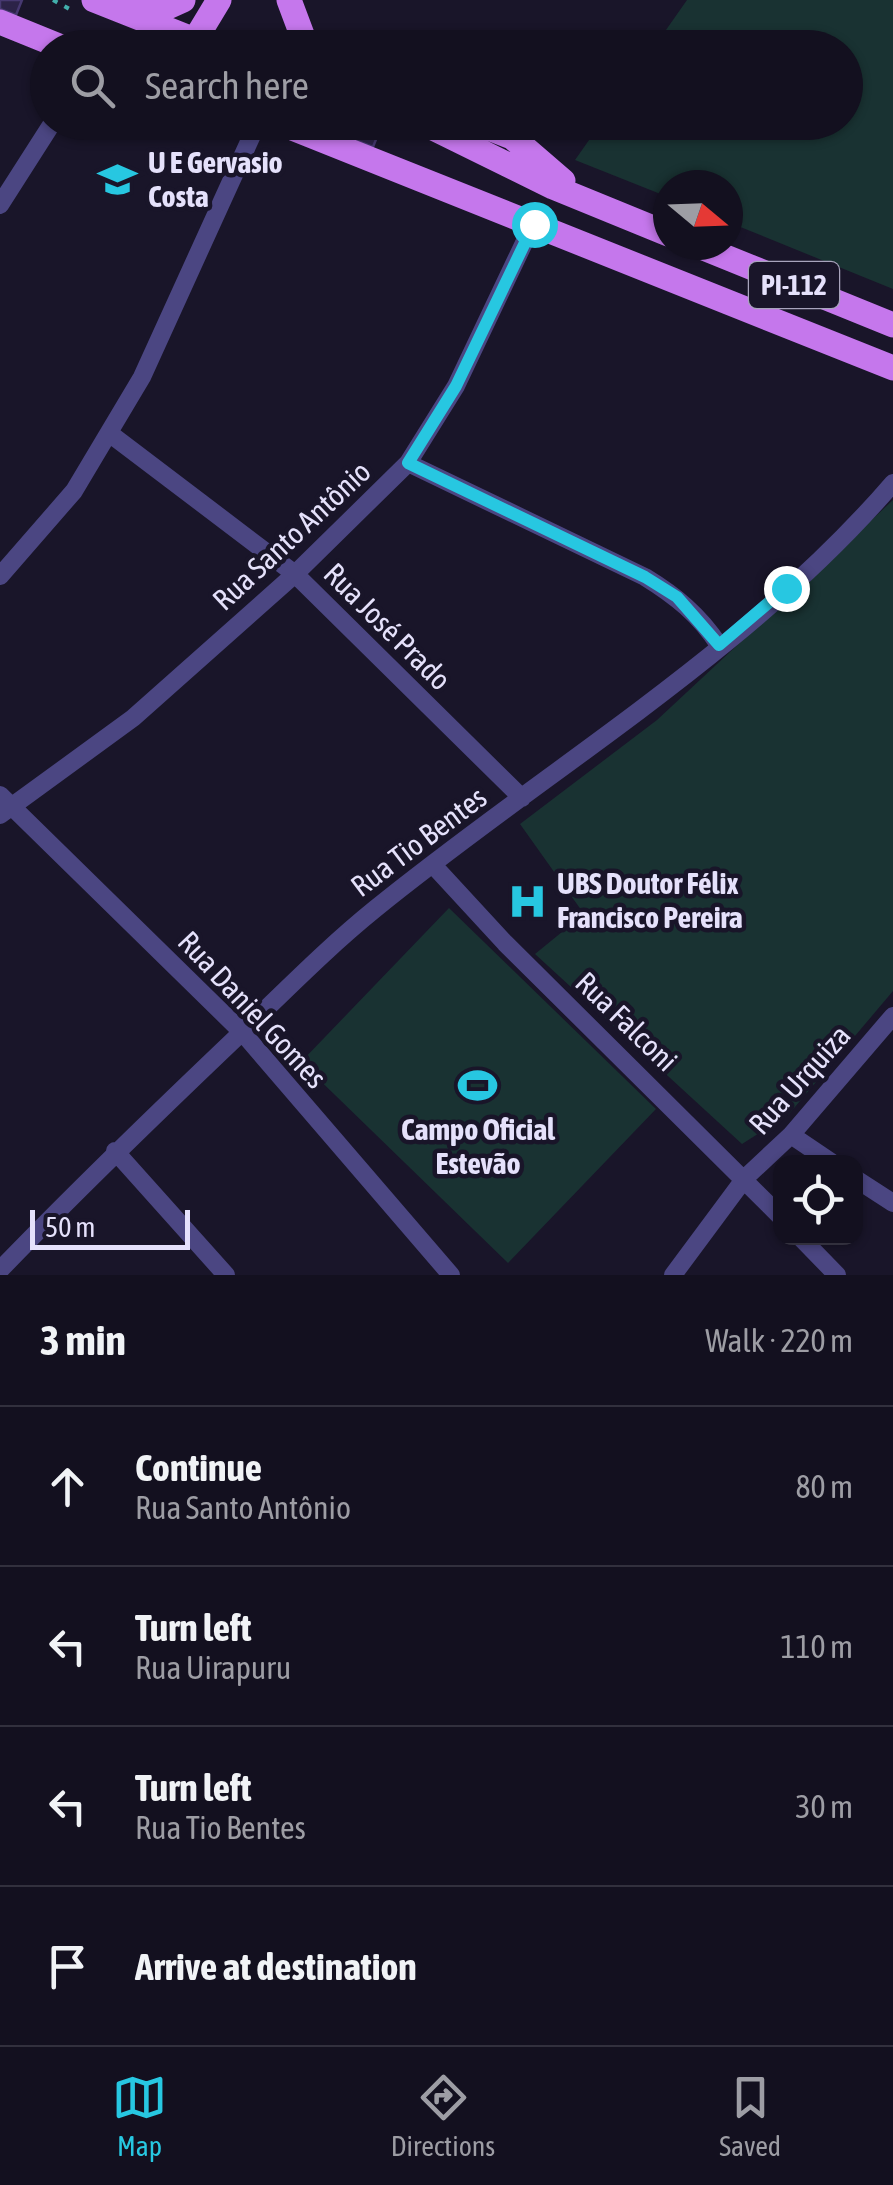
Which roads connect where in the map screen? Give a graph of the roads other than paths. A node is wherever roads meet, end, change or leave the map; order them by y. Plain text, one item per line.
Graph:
1 (183, 0) edge
2 (219, 0) edge
3 (288, 0) edge
4 (105, 4) edge
5 (0, 22) edge
6 (165, 30) edge
7 (206, 30) edge
8 (299, 30) edge
9 (30, 34) edge
10 (41, 140) edge
11 (250, 140) edge
12 (322, 140) edge
13 (460, 140) edge
14 (514, 140) edge
15 (586, 200) junction
16 (0, 205) edge
17 (534, 224) junction
18 (653, 228) edge
19 (733, 260) edge
20 (893, 324) edge
21 (893, 368) edge
22 (109, 433) junction
23 (408, 463) junction
24 (893, 483) edge
25 (295, 574) junction
26 (0, 576) edge
27 (719, 645) junction
28 (522, 798) junction
29 (4, 806) edge
30 (434, 866) junction
31 (893, 1016) edge
32 (242, 1032) junction
33 (791, 1135) junction
34 (115, 1151) junction
35 (821, 1155) edge
36 (745, 1178) junction
37 (863, 1184) edge
38 (893, 1202) edge
39 (773, 1208) edge
40 (808, 1245) edge
41 (1, 1272) edge
42 (226, 1275) edge
43 (451, 1275) edge
44 (673, 1275) edge
45 (836, 1275) edge

1 - 4 main road
2 - 7 main road
3 - 8 main road
4 - 6 main road
5 - 9 main road
10 - 16 street
11 - 22 street
12 - 17 main road, PI-112
13 - 15 main road
14 - 15 main road
15 - 18 main road
17 - 21 main road, PI-112
17 - 23 street, Rua Santo Antônio
19 - 20 main road, PI-112
22 - 25 street, Rua José Prado
22 - 26 street
23 - 25 street, Rua Santo Antônio
23 - 27 street
24 - 27 street, Rua Tio Bentes
25 - 28 street, Rua José Prado
25 - 29 street, Rua Santo Antônio
27 - 28 street, Rua Tio Bentes
28 - 30 street, Rua Tio Bentes
29 - 32 street, Rua Daniel Gomes
30 - 32 street, Rua Tio Bentes
30 - 36 street, Rua Falconi
31 - 33 street, Rua Urquiza
32 - 34 street, Rua Tio Bentes
32 - 43 street, Rua Daniel Gomes
33 - 35 street
33 - 36 street, Rua Urquiza
34 - 41 street, Rua Tio Bentes
34 - 42 street
36 - 39 street, Rua Falconi
36 - 44 street, Rua Urquiza
37 - 38 street
40 - 45 street

